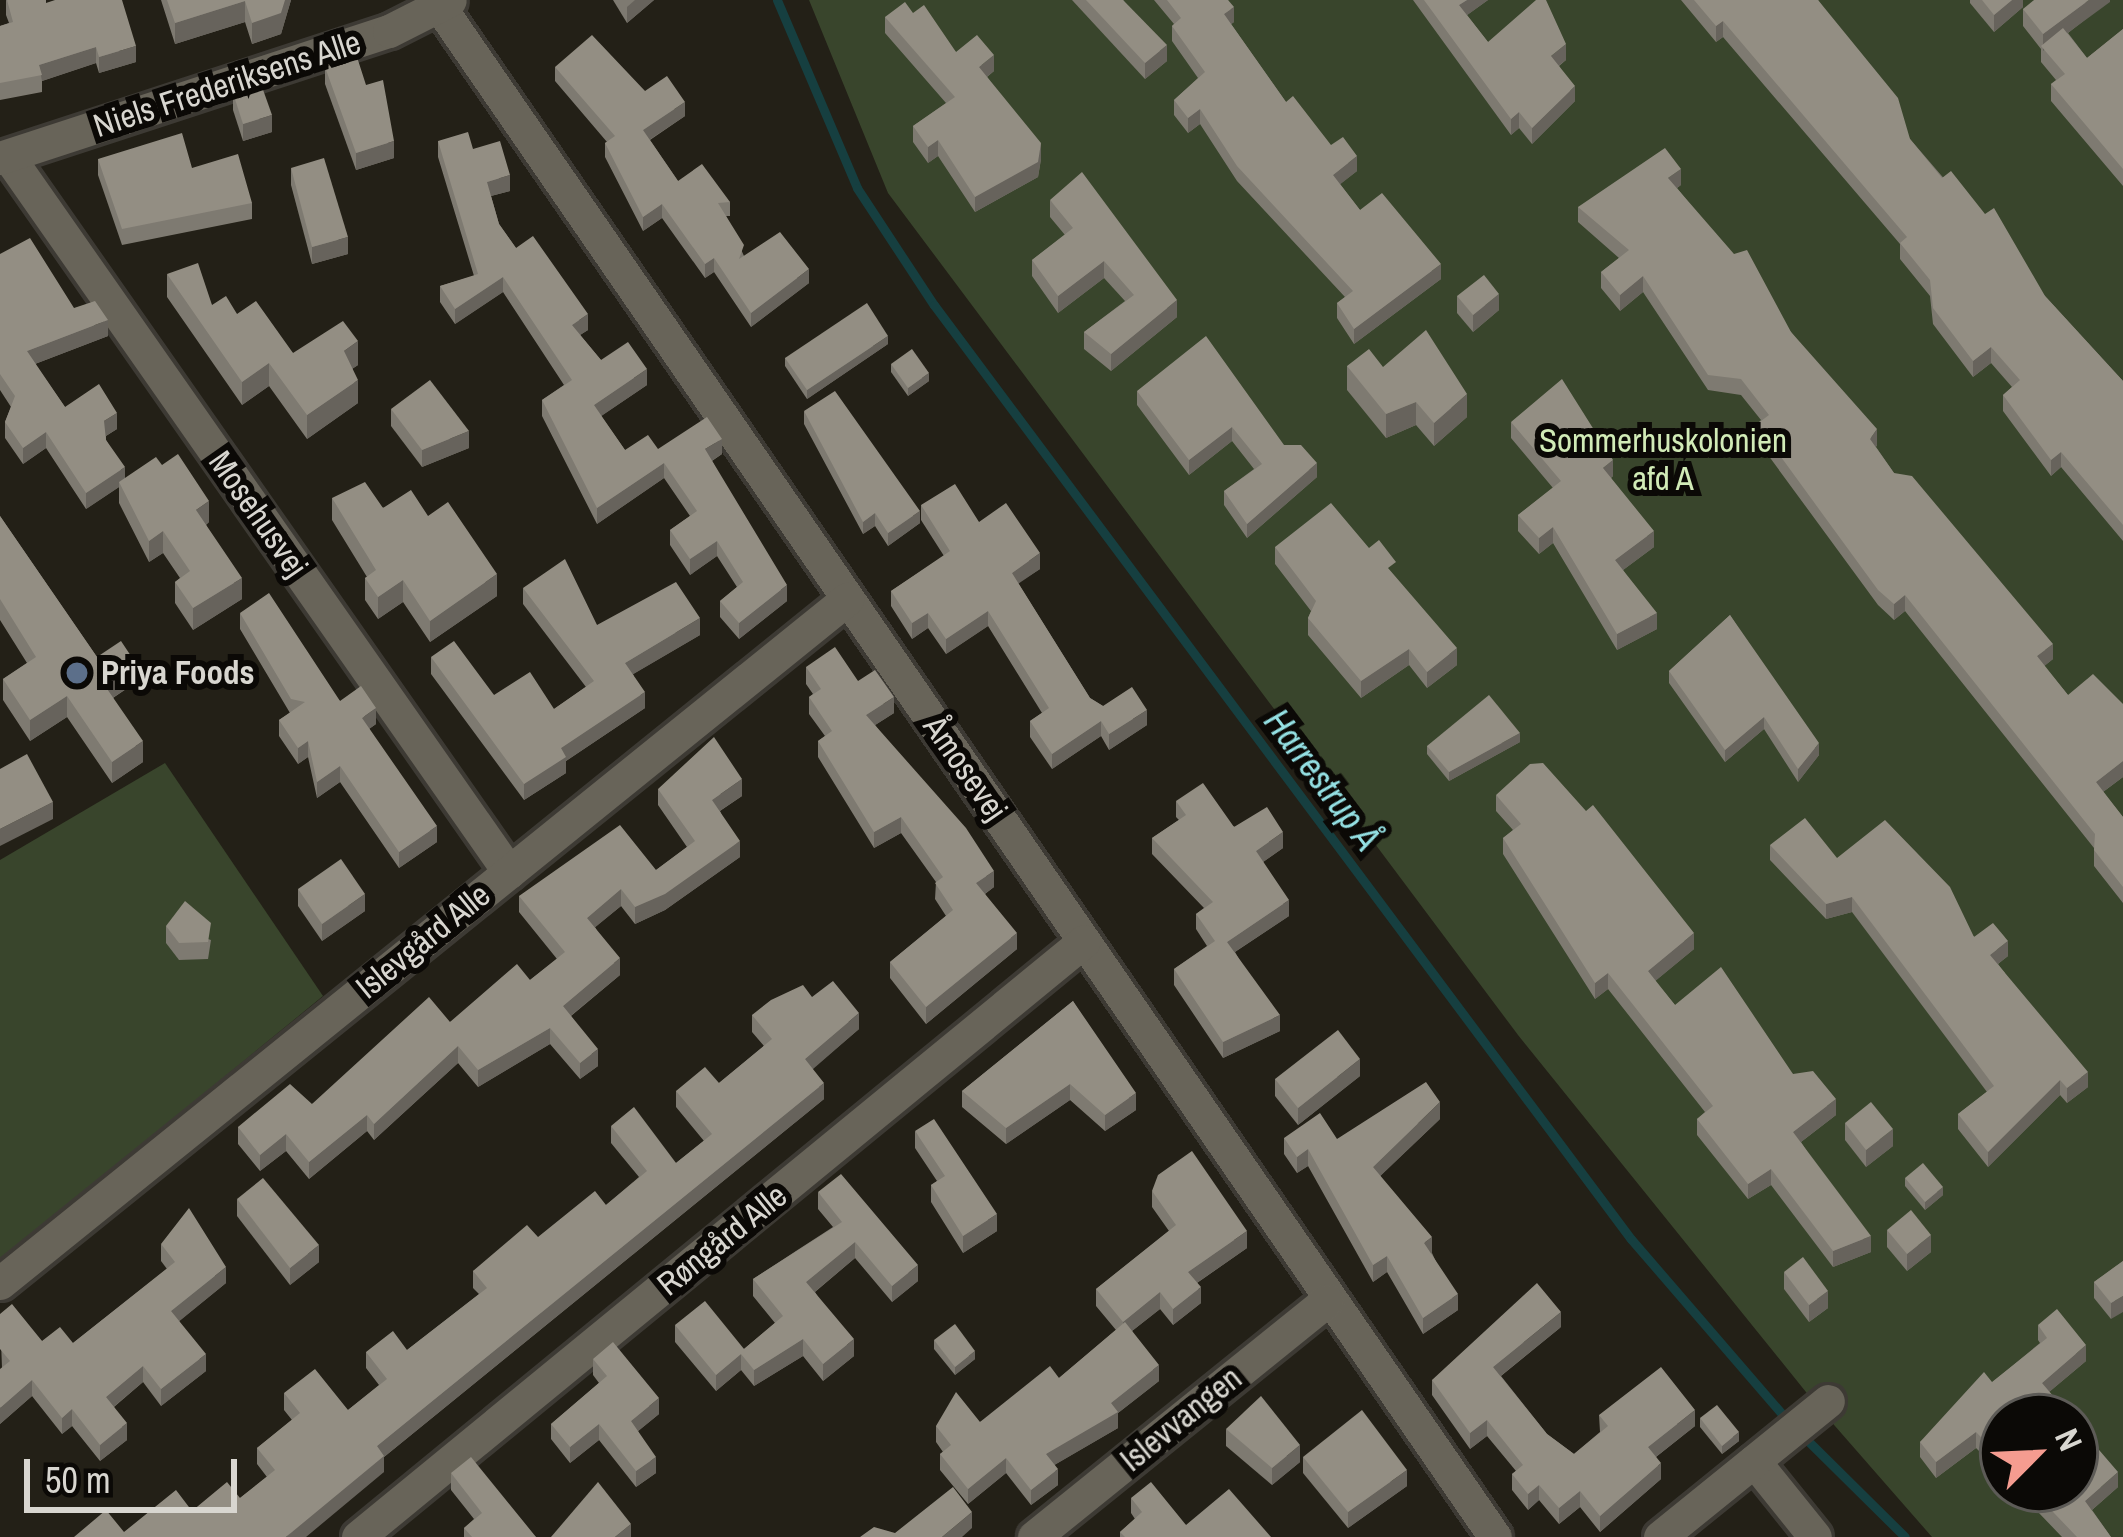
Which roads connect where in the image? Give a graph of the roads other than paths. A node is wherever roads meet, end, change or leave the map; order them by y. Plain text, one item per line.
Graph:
1 (442, 2) edge
2 (4, 157) edge
3 (847, 599) junction
4 (509, 872) junction
5 (1084, 941) junction
6 (0, 1283) edge
7 (1327, 1301) junction
8 (1824, 1404) dead end
9 (1765, 1452) junction
10 (358, 1537) edge
11 (1034, 1537) edge
12 (1495, 1537) edge
13 (1660, 1537) edge
14 (1815, 1537) edge

1 - 2 street, Niels Frederiksens Alle
1 - 3 street, Åmosevej
2 - 4 street, Mosehusvej
3 - 4 street, Islevgård Alle
3 - 5 street, Åmosevej
4 - 6 street, Islevgård Alle
5 - 7 street, Åmosevej
5 - 10 street, Røngård Alle
7 - 11 street, Islevvangen
7 - 12 street, Åmosevej
8 - 9 street
9 - 13 street
9 - 14 street

